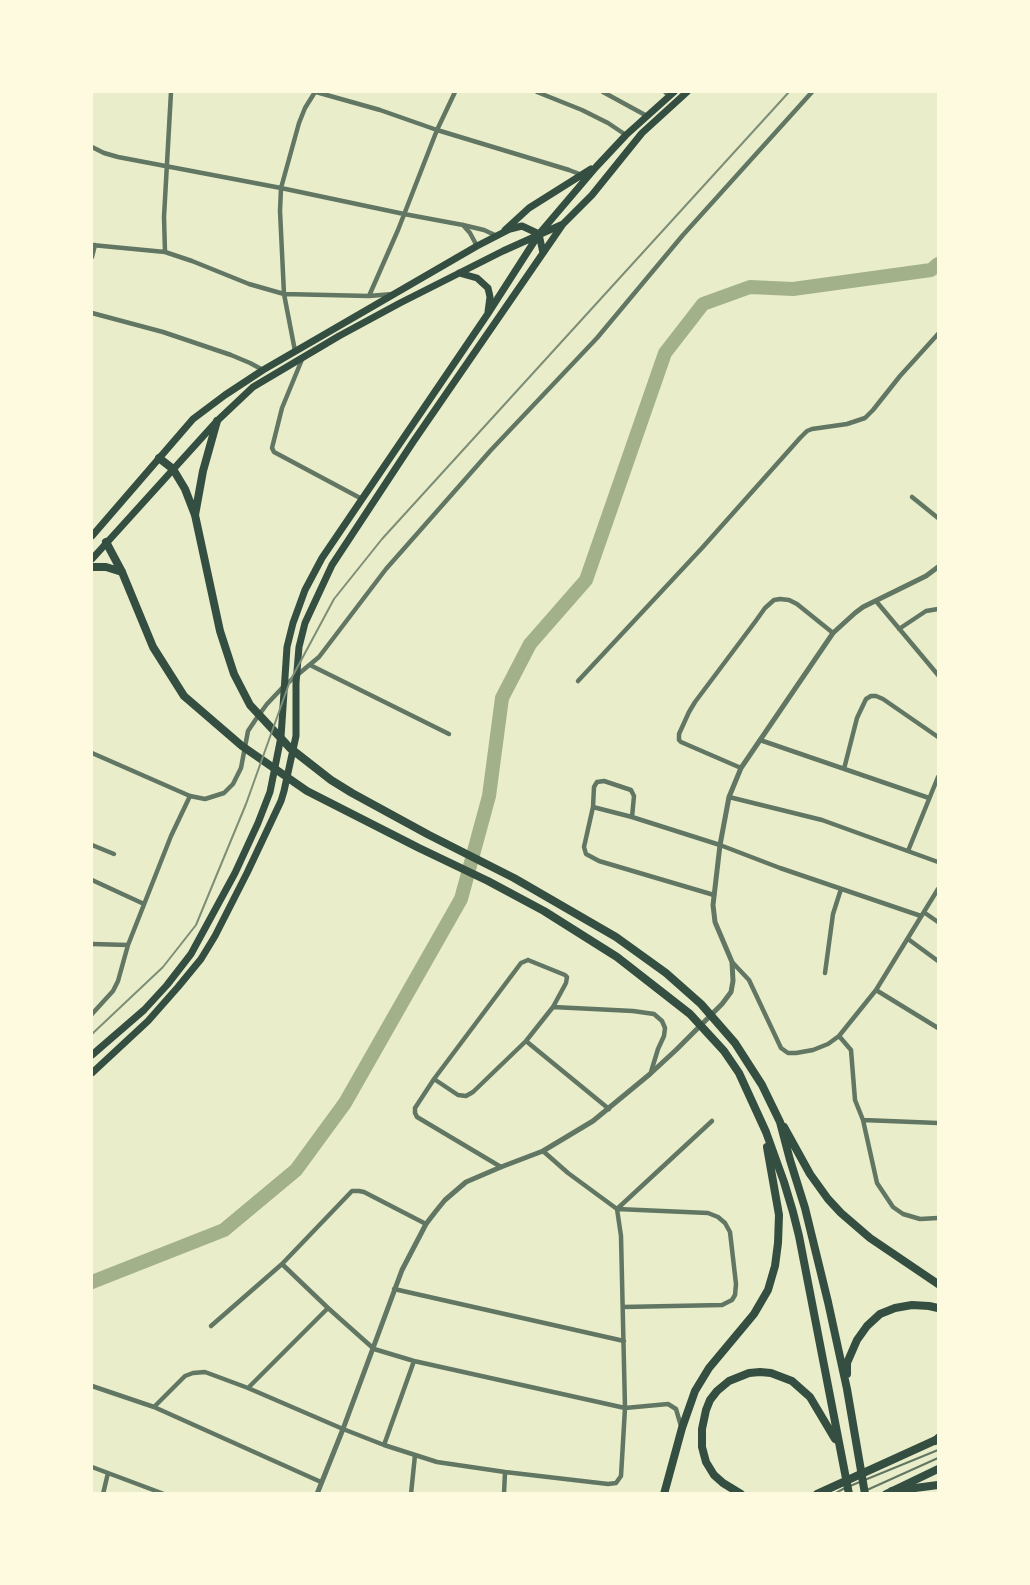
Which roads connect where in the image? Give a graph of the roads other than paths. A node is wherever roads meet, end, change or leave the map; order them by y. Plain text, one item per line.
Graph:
1 (171, 92) edge
2 (316, 92) edge
3 (455, 92) edge
4 (537, 92) edge
5 (603, 92) edge
6 (687, 92) edge
7 (812, 92) edge
8 (669, 93) edge
9 (647, 116) junction
10 (438, 130) junction
11 (626, 135) junction
12 (92, 147) edge
13 (168, 166) junction
14 (596, 167) junction
15 (582, 175) junction
16 (281, 188) junction
17 (404, 214) junction
18 (463, 225) junction
19 (563, 225) junction
20 (539, 234) junction
21 (499, 235) junction
22 (93, 245) edge
23 (477, 246) junction
24 (165, 252) junction
25 (543, 253) junction
26 (92, 257) edge
27 (459, 273) junction
28 (284, 294) junction
29 (395, 294) junction
30 (369, 296) junction
31 (92, 313) edge
32 (487, 315) junction
33 (939, 334) edge
34 (295, 351) junction
35 (303, 357) junction
36 (263, 370) junction
37 (217, 421) junction
38 (159, 458) junction
39 (173, 469) junction
40 (912, 497) dead end
41 (362, 499) junction
42 (195, 515) junction
43 (939, 519) edge
44 (94, 534) edge
45 (106, 542) junction
46 (92, 559) edge
47 (92, 567) edge
48 (939, 567) edge
49 (122, 572) junction
50 (876, 601) junction
51 (939, 609) edge
52 (899, 629) junction
53 (833, 633) junction
54 (310, 665) junction
55 (939, 666) edge
56 (932, 667) junction
57 (939, 675) edge
58 (296, 677) junction
59 (578, 681) dead end
60 (284, 686) junction
61 (449, 734) dead end
62 (939, 737) edge
63 (760, 741) junction
64 (92, 753) edge
65 (741, 768) junction
66 (844, 770) junction
67 (939, 777) edge
68 (190, 796) junction
69 (729, 797) junction
70 (928, 798) junction
71 (593, 807) junction
72 (632, 817) junction
73 (92, 844) edge
74 (720, 845) junction
75 (908, 851) junction
76 (114, 855) dead end
77 (939, 862) edge
78 (92, 880) edge
79 (841, 889) junction
80 (939, 889) edge
81 (714, 895) junction
82 (144, 904) junction
83 (923, 915) junction
84 (939, 922) edge
85 (908, 939) junction
86 (92, 944) edge
87 (128, 945) junction
88 (939, 961) edge
89 (732, 962) junction
90 (825, 973) dead end
91 (876, 990) junction
92 (553, 1007) junction
93 (92, 1014) edge
94 (939, 1028) edge
95 (839, 1036) junction
96 (526, 1041) junction
97 (92, 1055) edge
98 (92, 1073) edge
99 (650, 1074) junction
100 (434, 1079) junction
101 (609, 1108) junction
102 (863, 1120) junction
103 (712, 1121) dead end
104 (780, 1122) junction
105 (939, 1123) edge
106 (766, 1132) junction
107 (543, 1151) junction
108 (501, 1167) junction
109 (617, 1209) junction
110 (939, 1218) edge
111 (426, 1224) junction
112 (282, 1264) junction
113 (939, 1284) edge
114 (394, 1289) junction
115 (623, 1307) junction
116 (328, 1308) junction
117 (939, 1308) edge
118 (211, 1326) dead end
119 (624, 1341) junction
120 (374, 1349) junction
121 (414, 1361) junction
122 (92, 1386) edge
123 (248, 1388) junction
124 (847, 1389) junction
125 (154, 1407) junction
126 (625, 1408) junction
127 (681, 1428) junction
128 (343, 1430) junction
129 (937, 1439) edge
130 (384, 1445) junction
131 (839, 1446) junction
132 (939, 1450) edge
133 (415, 1455) junction
134 (939, 1458) edge
135 (92, 1467) edge
136 (939, 1469) edge
137 (108, 1473) junction
138 (505, 1473) junction
139 (321, 1482) junction
140 (939, 1485) edge
141 (889, 1492) edge
142 (103, 1494) edge
143 (164, 1494) edge
144 (317, 1494) edge
145 (411, 1494) edge
146 (504, 1494) edge
147 (664, 1494) edge
148 (741, 1494) edge
149 (817, 1494) edge
150 (834, 1494) edge
151 (849, 1494) edge
152 (859, 1494) edge
153 (865, 1494) edge

1 - 13 street
2 - 10 street
2 - 16 street
3 - 10 street
4 - 11 street
5 - 9 street
6 - 19 main road
7 - 54 street
8 - 9 main road
9 - 11 main road
10 - 15 street
10 - 17 street
11 - 14 main road
12 - 13 street
13 - 16 street
13 - 24 street
14 - 15 main road
14 - 20 main road
15 - 21 main road
16 - 17 street
16 - 28 street
17 - 18 street
17 - 30 street
18 - 21 street
18 - 23 street
19 - 20 main road
19 - 25 main road
20 - 21 main road
20 - 25 main road
20 - 27 main road
20 - 32 main road
21 - 23 main road
22 - 24 street
22 - 26 street
23 - 29 main road
24 - 28 street
25 - 58 main road
27 - 32 main road
27 - 35 main road
28 - 30 street
28 - 34 street
29 - 30 street
29 - 34 main road
31 - 36 street
32 - 41 main road
33 - 59 street
34 - 36 main road
35 - 37 main road
35 - 41 street
36 - 38 main road
37 - 39 main road
37 - 42 highway
38 - 39 highway
38 - 44 main road
39 - 42 highway
39 - 45 main road
40 - 43 street
41 - 60 main road
42 - 104 highway
44 - 45 main road
45 - 46 main road
45 - 49 highway
47 - 49 highway
48 - 50 street
49 - 106 highway
50 - 52 street
50 - 53 street
51 - 52 street
52 - 56 street
53 - 63 street
53 - 65 street
54 - 58 street
54 - 61 street
55 - 56 street
56 - 57 street
58 - 60 street
58 - 98 main road
60 - 68 street
60 - 97 main road
62 - 66 street
63 - 65 street
63 - 66 street
64 - 68 street
65 - 69 street
66 - 70 street
67 - 70 street
68 - 82 street
69 - 74 street
69 - 75 street
70 - 75 street
71 - 72 street
71 - 72 street
71 - 81 street
72 - 74 street
73 - 76 street
74 - 79 street
74 - 81 street
75 - 77 street
78 - 82 street
79 - 83 street
79 - 90 street
80 - 83 street
81 - 89 street
82 - 87 street
83 - 84 street
83 - 85 street
85 - 88 street
85 - 91 street
86 - 87 street
87 - 93 street
89 - 95 street
89 - 99 street
91 - 94 street
91 - 95 street
92 - 96 street
92 - 99 street
92 - 100 street
95 - 102 street
96 - 100 street
96 - 101 street
99 - 101 street
100 - 108 street
101 - 107 street
102 - 105 street
102 - 110 street
103 - 109 street
104 - 113 highway
104 - 124 highway
106 - 127 highway
106 - 131 highway
107 - 108 street
107 - 109 street
108 - 111 street
109 - 115 street
109 - 115 street
111 - 112 street
111 - 114 street
112 - 116 street
112 - 118 street
114 - 119 street
114 - 120 street
115 - 119 street
116 - 120 street
116 - 123 street
117 - 124 highway
119 - 126 street
120 - 121 street
120 - 128 street
121 - 126 street
121 - 130 street
122 - 125 street
123 - 125 street
123 - 128 street
124 - 153 highway
125 - 139 street
126 - 127 street
126 - 138 street
127 - 147 highway
128 - 130 street
128 - 139 street
129 - 149 highway
130 - 133 street
131 - 148 highway
131 - 151 highway
132 - 150 lane
133 - 138 street
133 - 145 street
134 - 152 lane
135 - 137 street
136 - 141 highway
137 - 142 street
137 - 143 street
138 - 146 street
139 - 144 street
140 - 141 highway

